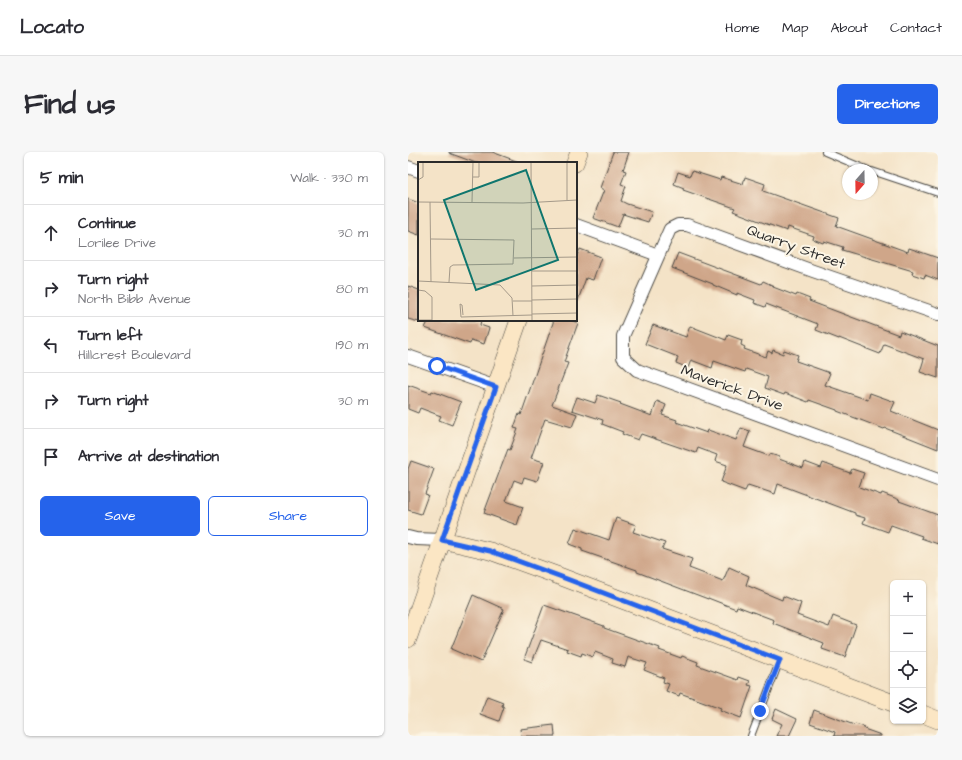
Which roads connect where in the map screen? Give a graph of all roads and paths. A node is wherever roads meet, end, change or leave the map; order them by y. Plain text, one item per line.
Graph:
1 (579, 152) edge
2 (825, 152) edge
3 (575, 162) edge
4 (852, 164) edge
5 (408, 168) edge
6 (418, 171) edge
7 (878, 173) edge
8 (938, 192) edge
9 (577, 225) edge
10 (658, 255) junction
11 (938, 314) edge
12 (519, 321) edge
13 (408, 356) edge
14 (496, 387) junction
15 (938, 480) edge
16 (408, 537) edge
17 (442, 540) junction
18 (408, 639) edge
19 (780, 660) junction
20 (890, 702) edge
21 (926, 715) edge
22 (938, 720) edge
23 (751, 736) edge

1 - 3 street
2 - 4 lane
5 - 6 street
7 - 8 lane
9 - 10 street
10 - 11 street, Quarry Street
10 - 15 street, Maverick Drive
12 - 14 street
13 - 14 street
14 - 17 street
16 - 17 street
17 - 18 street
17 - 19 street
19 - 20 street
19 - 23 lane
21 - 22 street

